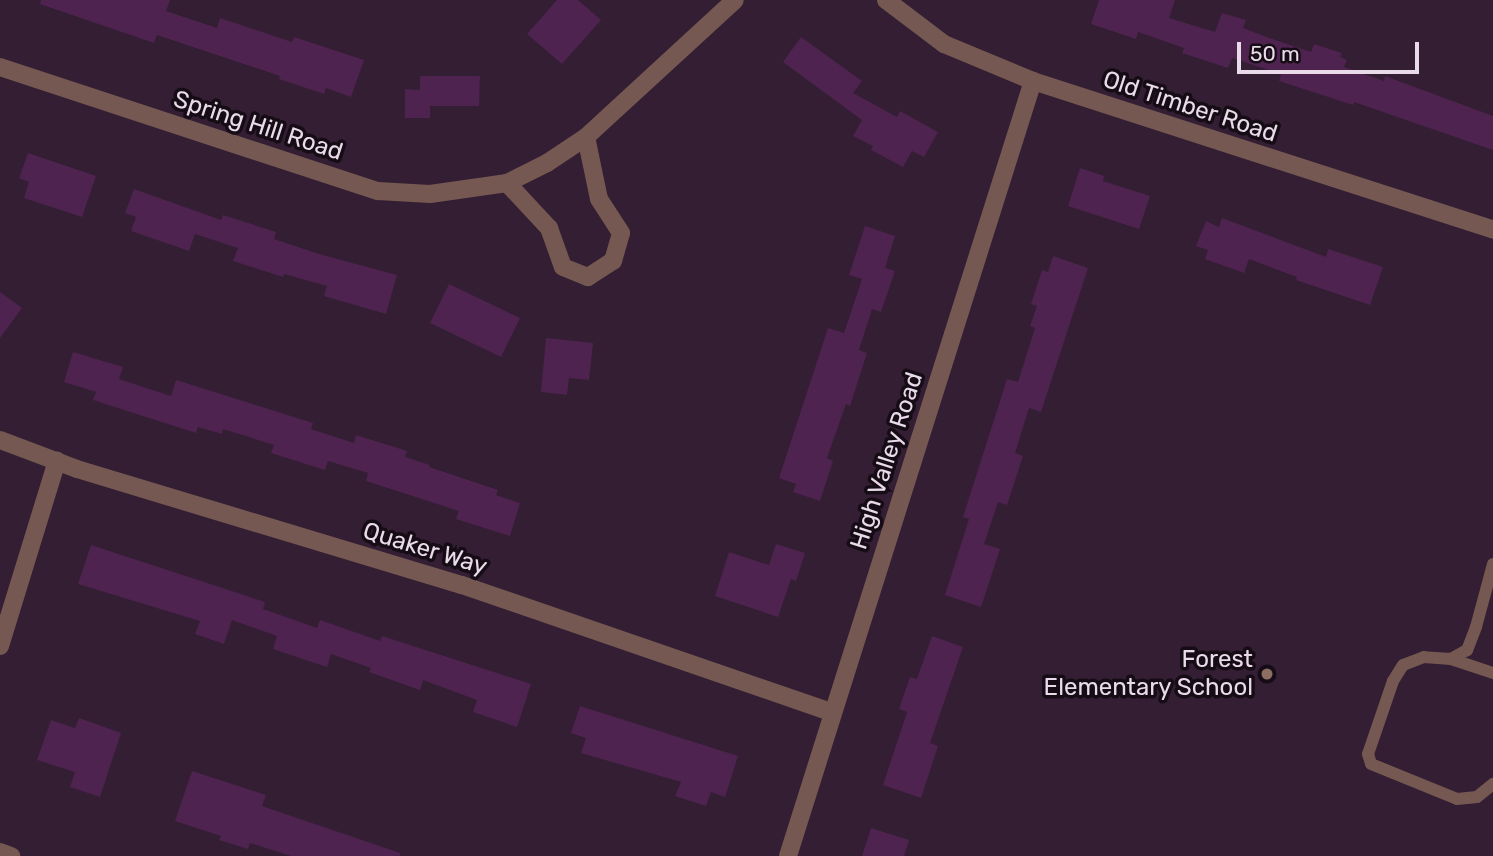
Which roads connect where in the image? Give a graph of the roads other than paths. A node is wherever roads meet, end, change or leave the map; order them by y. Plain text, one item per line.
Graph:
1 (735, 0) edge
2 (886, 0) edge
3 (0, 68) edge
4 (1033, 81) junction
5 (586, 137) junction
6 (507, 183) junction
7 (1493, 230) edge
8 (0, 440) edge
9 (57, 461) junction
10 (1493, 564) edge
11 (0, 646) edge
12 (1451, 659) junction
13 (1493, 673) edge
14 (833, 713) junction
15 (1493, 784) edge
16 (0, 852) edge
17 (11, 856) edge
18 (788, 856) edge

1 - 5 street, Spring Hill Road
2 - 4 street, Old Timber Road
3 - 6 street, Spring Hill Road
4 - 7 street, Old Timber Road
4 - 14 street, High Valley Road
5 - 6 street, Spring Hill Road
5 - 6 street
8 - 9 street, Quaker Way
9 - 11 street
9 - 14 street, Quaker Way
10 - 12 lane
12 - 13 lane
12 - 15 lane
14 - 18 street, High Valley Road
16 - 17 street

